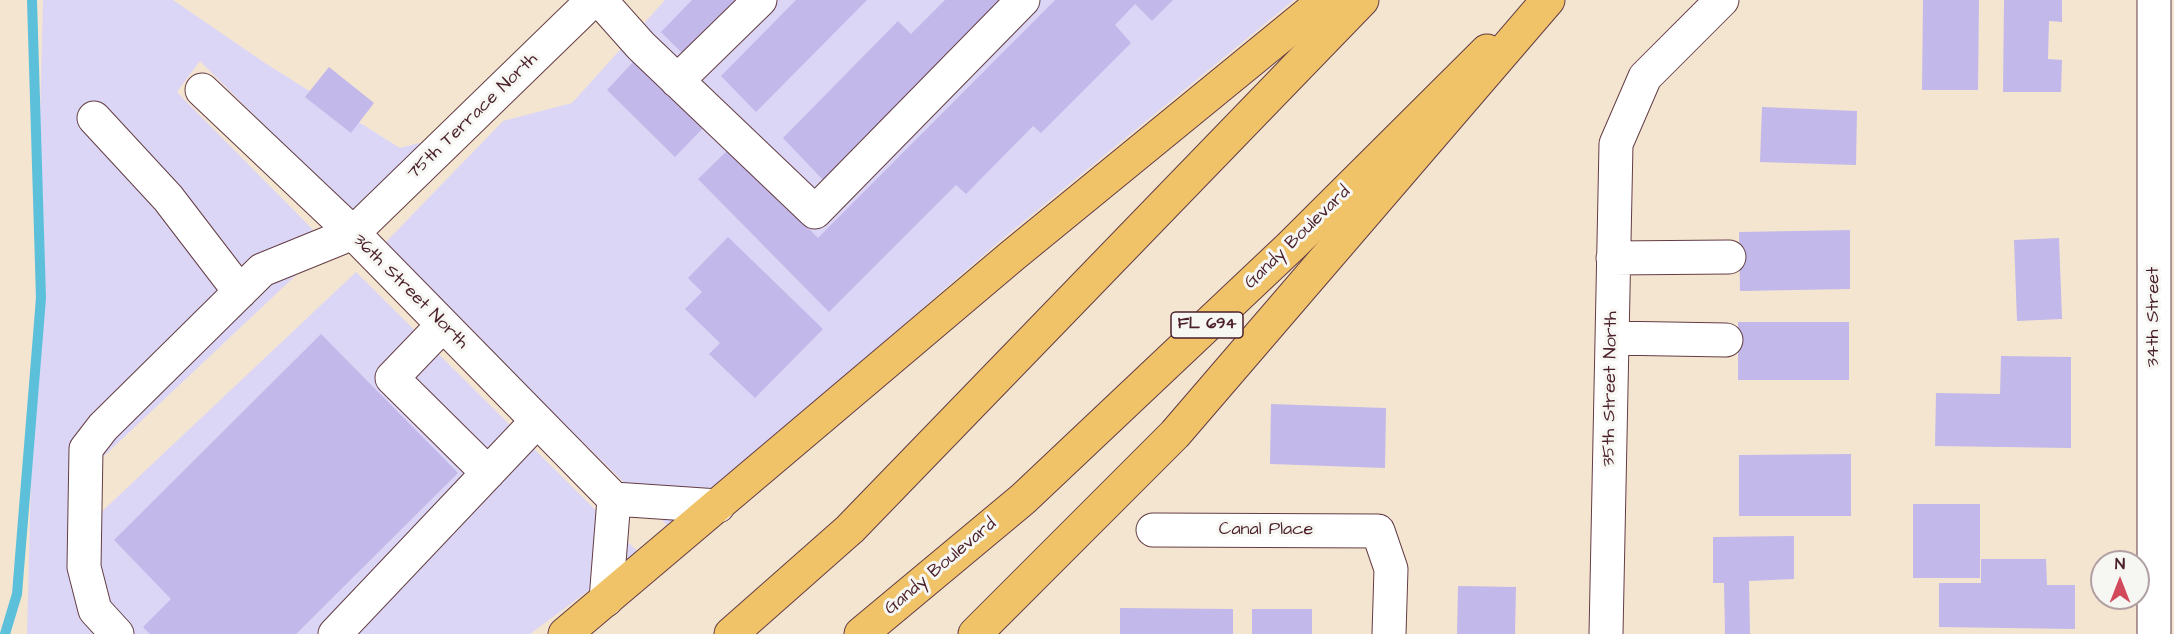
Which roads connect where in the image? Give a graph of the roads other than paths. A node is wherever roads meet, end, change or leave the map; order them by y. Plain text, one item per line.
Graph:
1 (593, 0) edge
2 (600, 0) edge
3 (760, 0) edge
4 (1023, 0) edge
5 (1325, 0) edge
6 (1362, 0) edge
7 (1538, 0) edge
8 (1548, 0) edge
9 (1722, 0) edge
10 (2154, 0) edge
11 (677, 81) junction
12 (202, 90) dead end
13 (94, 118) dead end
14 (352, 233) junction
15 (1729, 257) dead end
16 (1613, 258) junction
17 (240, 292) junction
18 (443, 325) junction
19 (1612, 338) junction
20 (1726, 340) dead end
21 (537, 421) junction
22 (488, 473) junction
23 (614, 499) junction
24 (718, 506) junction
25 (1153, 530) dead end
26 (606, 600) junction
27 (117, 634) edge
28 (335, 634) edge
29 (565, 634) edge
30 (731, 634) edge
31 (861, 634) edge
32 (975, 634) edge
33 (1389, 634) edge
34 (1606, 634) edge
35 (2154, 634) edge

1 - 14 street, 75th Terrace North
2 - 11 street
3 - 11 street
4 - 11 street
5 - 24 main road
6 - 30 main road
7 - 31 main road, Gandy Boulevard / FL 694
8 - 32 main road
9 - 16 street, 35th Street North
10 - 35 street, 34th Street
12 - 14 street, 36th Street North
13 - 17 street
14 - 17 street
14 - 18 street, 36th Street North
15 - 16 street
16 - 19 street, 35th Street North
17 - 27 street
18 - 21 street, 36th Street North
18 - 22 street
19 - 20 street
19 - 34 street, 35th Street North
21 - 22 street
21 - 23 street, 36th Street North
22 - 28 street
23 - 24 street
23 - 26 street
24 - 26 main road
25 - 33 street, Canal Place
26 - 29 main road

